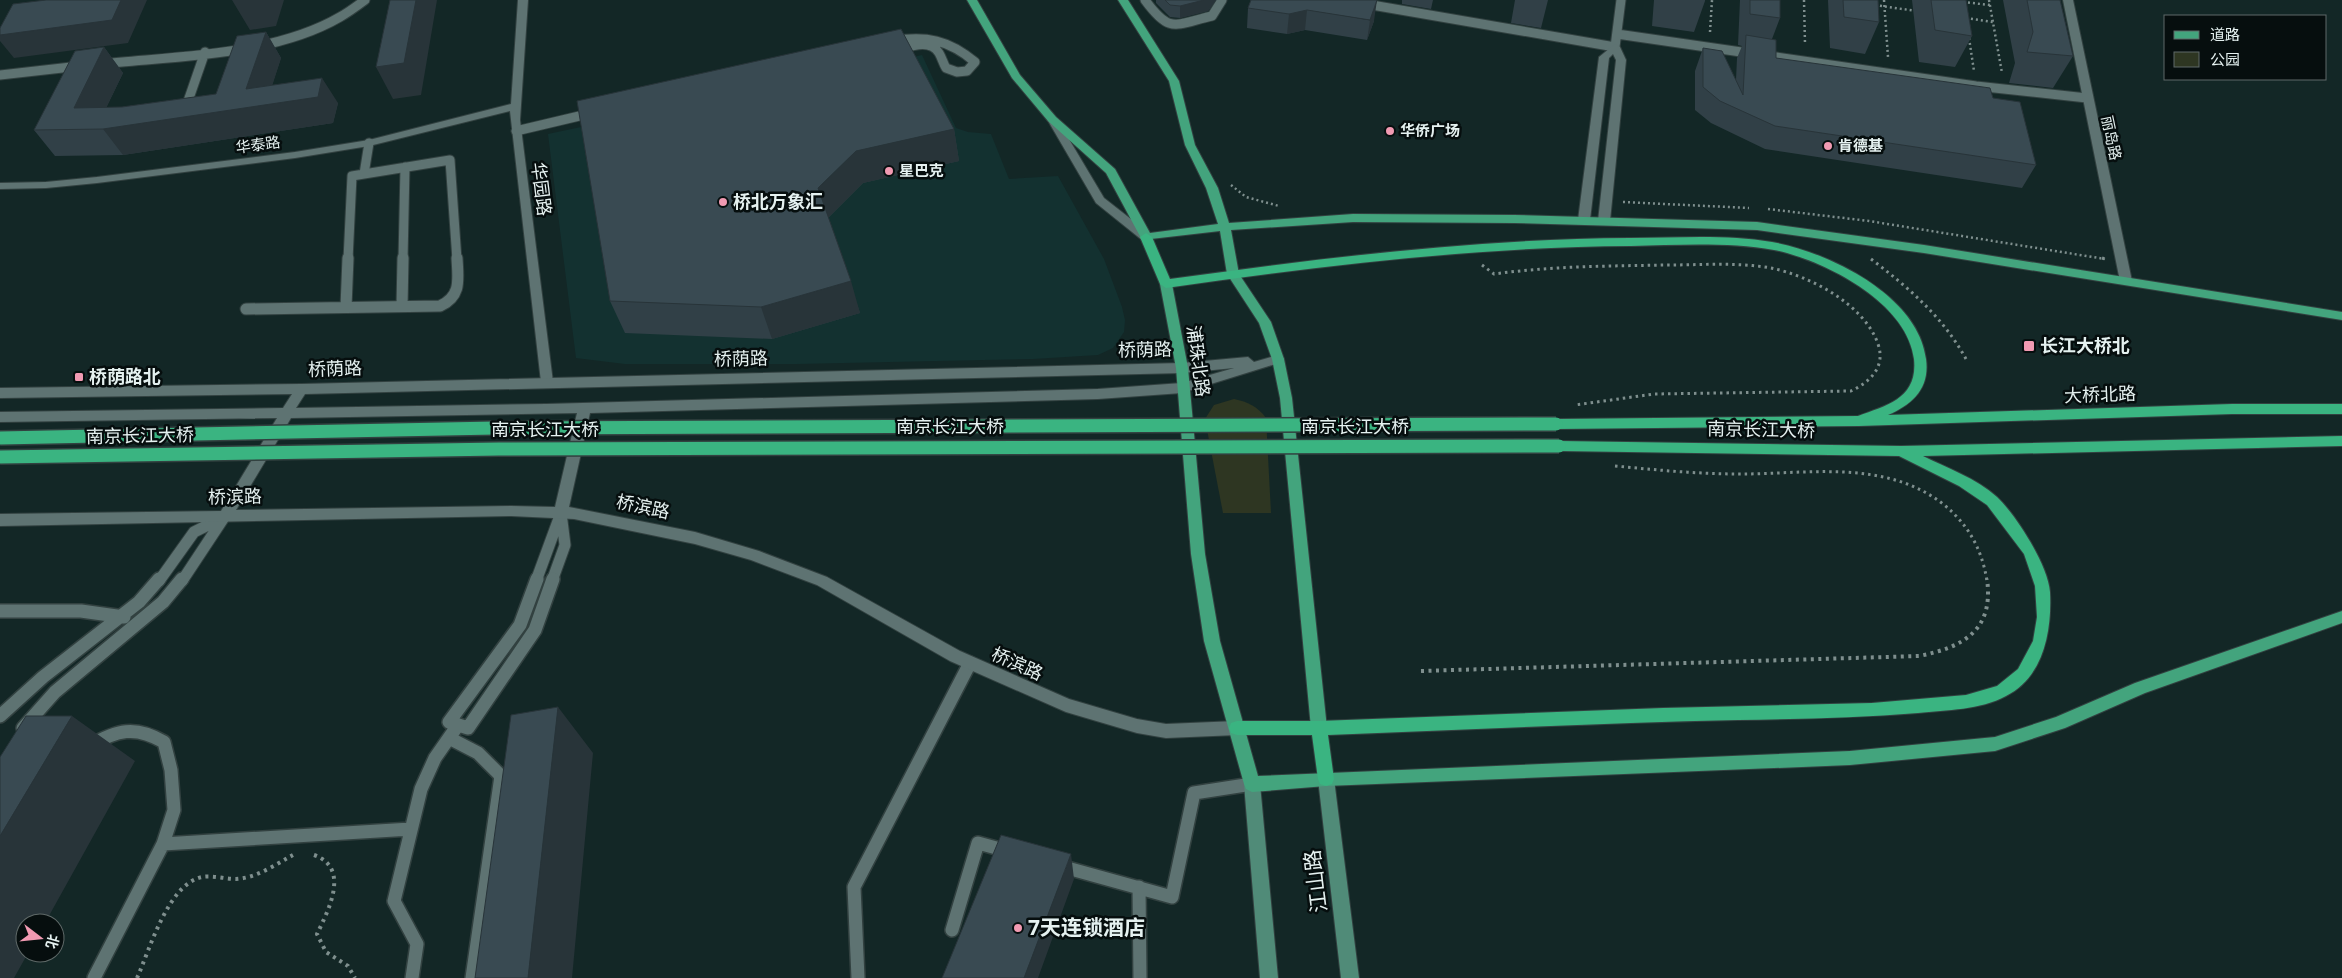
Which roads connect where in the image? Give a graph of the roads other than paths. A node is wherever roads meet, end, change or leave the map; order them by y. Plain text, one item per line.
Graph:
1 (365, 0) edge
2 (523, 0) edge
3 (972, 0) edge
4 (1123, 0) edge
5 (1146, 0) edge
6 (1222, 0) edge
7 (1343, 0) edge
8 (1621, 0) edge
9 (2068, 0) edge
10 (1617, 34) junction
11 (882, 44) edge
12 (1615, 47) junction
13 (205, 52) junction
14 (886, 52) edge
15 (0, 76) edge
16 (2087, 98) junction
17 (187, 104) edge
18 (516, 106) junction
19 (601, 110) edge
20 (1052, 120) junction
21 (516, 131) junction
22 (369, 143) junction
23 (405, 167) junction
24 (364, 174) junction
25 (0, 186) edge
26 (1584, 220) junction
27 (1604, 221) junction
28 (1225, 228) junction
29 (1146, 237) junction
30 (1233, 274) junction
31 (2126, 281) junction
32 (1166, 284) junction
33 (402, 306) junction
34 (346, 307) junction
35 (246, 309) dead end
36 (2342, 316) edge
37 (1278, 359) junction
38 (1182, 368) junction
39 (547, 382) junction
40 (1182, 388) junction
41 (301, 389) junction
42 (0, 392) edge
43 (2342, 403) edge
44 (585, 407) junction
45 (2232, 409) junction
46 (2342, 409) edge
47 (287, 412) junction
48 (0, 417) edge
49 (1859, 421) junction
50 (0, 438) edge
51 (2342, 442) edge
52 (1901, 451) junction
53 (0, 457) edge
54 (561, 513) junction
55 (226, 516) junction
56 (0, 520) edge
57 (0, 611) edge
58 (122, 616) junction
59 (2342, 617) edge
60 (140, 622) junction
61 (970, 663) junction
62 (0, 716) edge
63 (459, 725) junction
64 (1237, 728) junction
65 (1319, 728) junction
66 (449, 738) junction
67 (14, 741) edge
68 (79, 752) dead end
69 (1326, 778) junction
70 (1252, 784) junction
71 (412, 829) junction
72 (163, 844) junction
73 (1025, 856) edge
74 (1044, 861) edge
75 (1139, 887) junction
76 (952, 930) dead end
77 (94, 978) edge
78 (412, 978) edge
79 (472, 978) edge
80 (858, 978) edge
81 (1140, 978) edge
82 (1269, 978) edge
83 (1350, 978) edge

1 - 13 lane
2 - 18 street, 华园路
3 - 20 main road, 浦珠北路
4 - 28 main road
5 - 6 lane
7 - 12 lane
8 - 10 lane
9 - 16 street, 丽岛路
10 - 12 lane
10 - 16 lane
11 - 14 lane
12 - 26 street
12 - 27 street
13 - 15 lane
13 - 17 lane
16 - 31 street, 丽岛路
18 - 21 street, 华园路
18 - 22 street, 华泰路
19 - 21 lane
20 - 29 street
20 - 29 main road, 浦珠北路
21 - 39 street, 华园路
22 - 24 lane
22 - 25 street, 华泰路
23 - 24 lane
23 - 33 lane
23 - 33 lane
24 - 34 lane
26 - 27 main road
26 - 28 main road
27 - 31 main road
28 - 29 main road
28 - 30 main road
29 - 32 highway, 浦珠北路
30 - 32 highway
30 - 37 main road
30 - 49 highway
31 - 36 main road
32 - 38 main road, 浦珠北路
33 - 34 lane
34 - 35 lane
37 - 38 street, 桥荫路
37 - 40 street
37 - 65 main road
38 - 39 street, 桥荫路
38 - 40 main road, 浦珠北路
39 - 41 street, 桥荫路
40 - 44 street
40 - 64 main road, 浦珠北路
41 - 42 street, 桥荫路
41 - 47 street
43 - 45 highway
44 - 47 street
44 - 54 street
45 - 46 highway, 大桥北路
45 - 49 highway, 大桥北路
47 - 48 street
47 - 55 street
49 - 50 highway, 南京长江大桥, bridge
51 - 52 highway
52 - 53 highway, 南京长江大桥, bridge
52 - 65 highway
54 - 55 street, 桥滨路
54 - 61 street, 桥滨路
54 - 63 lane
54 - 63 lane
55 - 56 street, 桥滨路
55 - 58 lane
55 - 60 lane
57 - 58 lane
58 - 60 lane
58 - 62 lane
59 - 69 main road
60 - 67 lane
61 - 64 street, 桥滨路
61 - 80 lane
63 - 66 lane
64 - 65 highway
64 - 70 main road, 浦珠北路
65 - 69 highway
66 - 71 lane
66 - 79 lane
68 - 72 lane
69 - 70 main road
69 - 83 main road, 江山路
70 - 75 lane
70 - 82 main road
71 - 72 lane
71 - 78 lane
72 - 77 lane
73 - 76 lane
74 - 75 lane
75 - 81 lane

